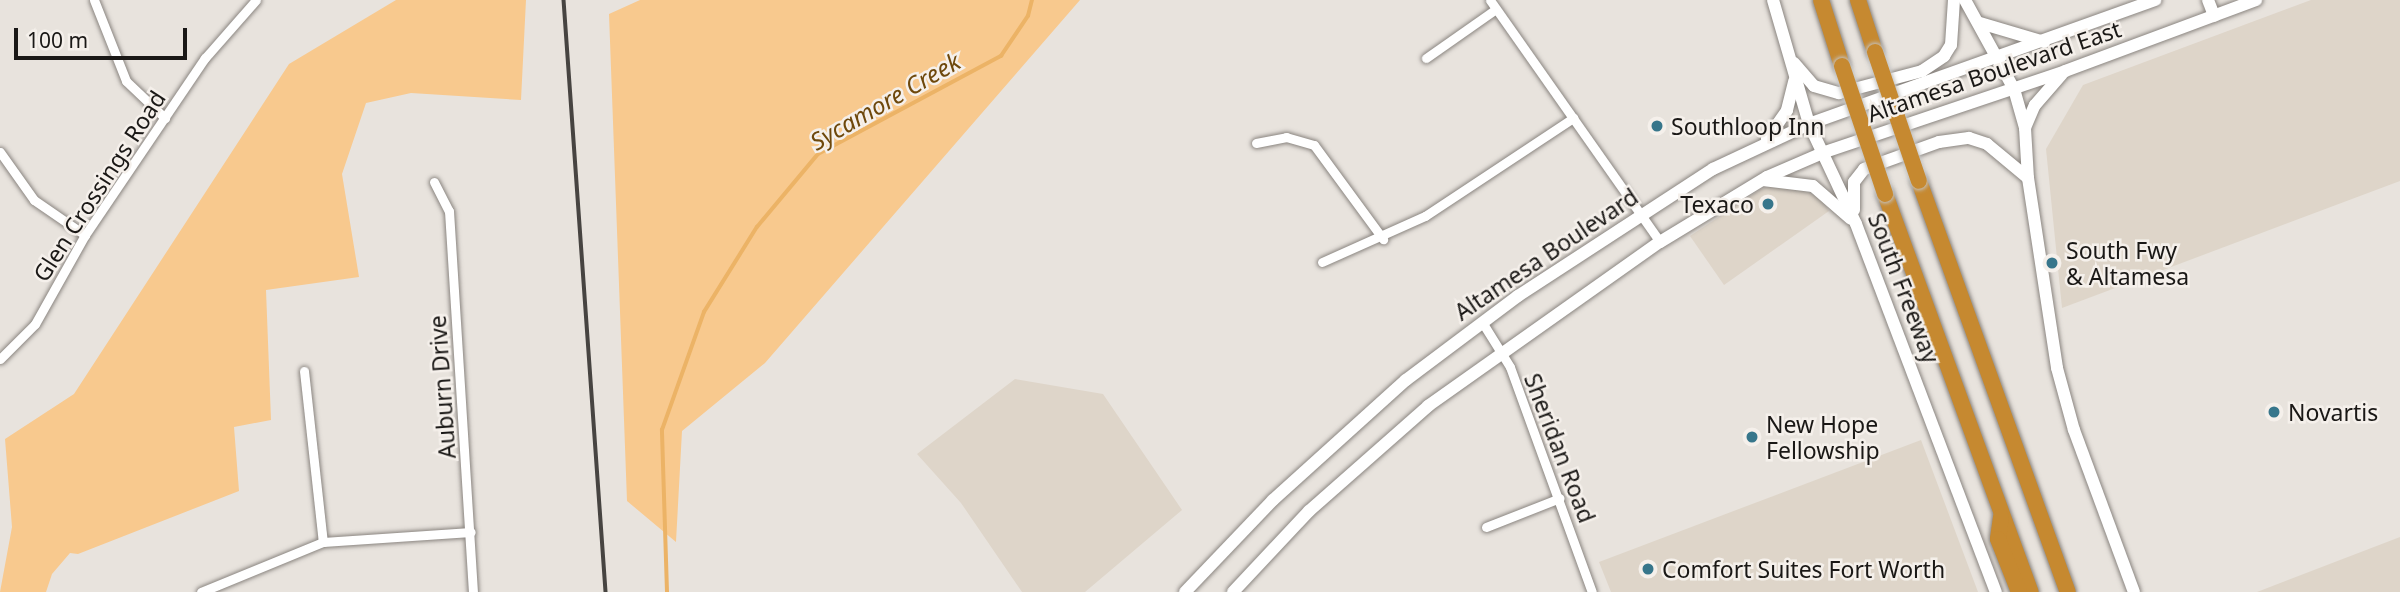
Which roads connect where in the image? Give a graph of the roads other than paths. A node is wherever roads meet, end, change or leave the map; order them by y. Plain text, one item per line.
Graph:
1 (94, 0) edge
2 (256, 0) edge
3 (1490, 0) edge
4 (1773, 0) edge
5 (1821, 0) edge
6 (1858, 0) edge
7 (1954, 0) edge
8 (1965, 0) edge
9 (2157, 0) edge
10 (2208, 0) edge
11 (2256, 0) edge
12 (1496, 9) junction
13 (2214, 16) junction
14 (1980, 23) junction
15 (2044, 42) junction
16 (1786, 47) junction
17 (1426, 58) dead end
18 (2000, 58) junction
19 (2065, 71) junction
20 (1794, 77) junction
21 (2014, 89) junction
22 (164, 118) junction
23 (1573, 118) junction
24 (1809, 124) junction
25 (2025, 128) junction
26 (1764, 142) junction
27 (1256, 143) dead end
28 (0, 152) edge
29 (1825, 152) junction
30 (2028, 178) junction
31 (1761, 180) junction
32 (434, 182) dead end
33 (1642, 214) junction
34 (1856, 224) junction
35 (85, 235) junction
36 (1383, 239) junction
37 (1660, 242) junction
38 (1322, 262) dead end
39 (1482, 322) junction
40 (1501, 351) junction
41 (0, 359) edge
42 (304, 371) dead end
43 (1560, 498) junction
44 (2001, 514) junction
45 (1486, 527) dead end
46 (471, 532) junction
47 (323, 542) junction
48 (201, 592) edge
49 (473, 592) edge
50 (1185, 592) edge
51 (1233, 592) edge
52 (1592, 592) edge
53 (1996, 592) edge
54 (2019, 592) edge
55 (2031, 592) edge
56 (2068, 592) edge
57 (2134, 592) edge

1 - 22 street
2 - 22 street, Glen Crossings Road
3 - 12 street
4 - 16 main road, South Freeway
5 - 44 highway, South Freeway, bridge
6 - 56 highway, bridge
7 - 16 main road
8 - 14 main road
9 - 15 main road, Altamesa Boulevard East
10 - 13 main road
11 - 13 main road, Altamesa Boulevard East
12 - 17 street
12 - 23 street
13 - 19 main road, Altamesa Boulevard East
14 - 15 main road
14 - 18 main road
15 - 18 main road, Altamesa Boulevard East
16 - 20 main road, South Freeway
18 - 21 main road
18 - 24 main road, Altamesa Boulevard
19 - 21 main road, Altamesa Boulevard East
19 - 25 main road
20 - 24 main road, South Freeway
20 - 26 main road
21 - 25 main road
21 - 29 main road, Altamesa Boulevard East
22 - 35 street, Glen Crossings Road
23 - 33 street
23 - 36 street
24 - 26 main road, Altamesa Boulevard
24 - 29 main road, South Freeway
25 - 30 main road
26 - 33 main road, Altamesa Boulevard
27 - 36 street
28 - 35 street
29 - 31 main road
29 - 34 main road, South Freeway
30 - 34 main road
30 - 57 main road
31 - 34 main road
31 - 37 main road
32 - 46 street, Auburn Drive
33 - 37 street
33 - 39 main road, Altamesa Boulevard
34 - 53 main road, South Freeway
35 - 41 street, Glen Crossings Road
36 - 38 street
37 - 40 main road
39 - 40 street, Sheridan Road
39 - 50 main road, Altamesa Boulevard
40 - 43 street, Sheridan Road
40 - 51 main road
42 - 47 street
43 - 45 street
43 - 52 street, Sheridan Road
44 - 54 highway
44 - 55 highway, South Freeway
46 - 47 street
46 - 49 street, Auburn Drive
47 - 48 street

